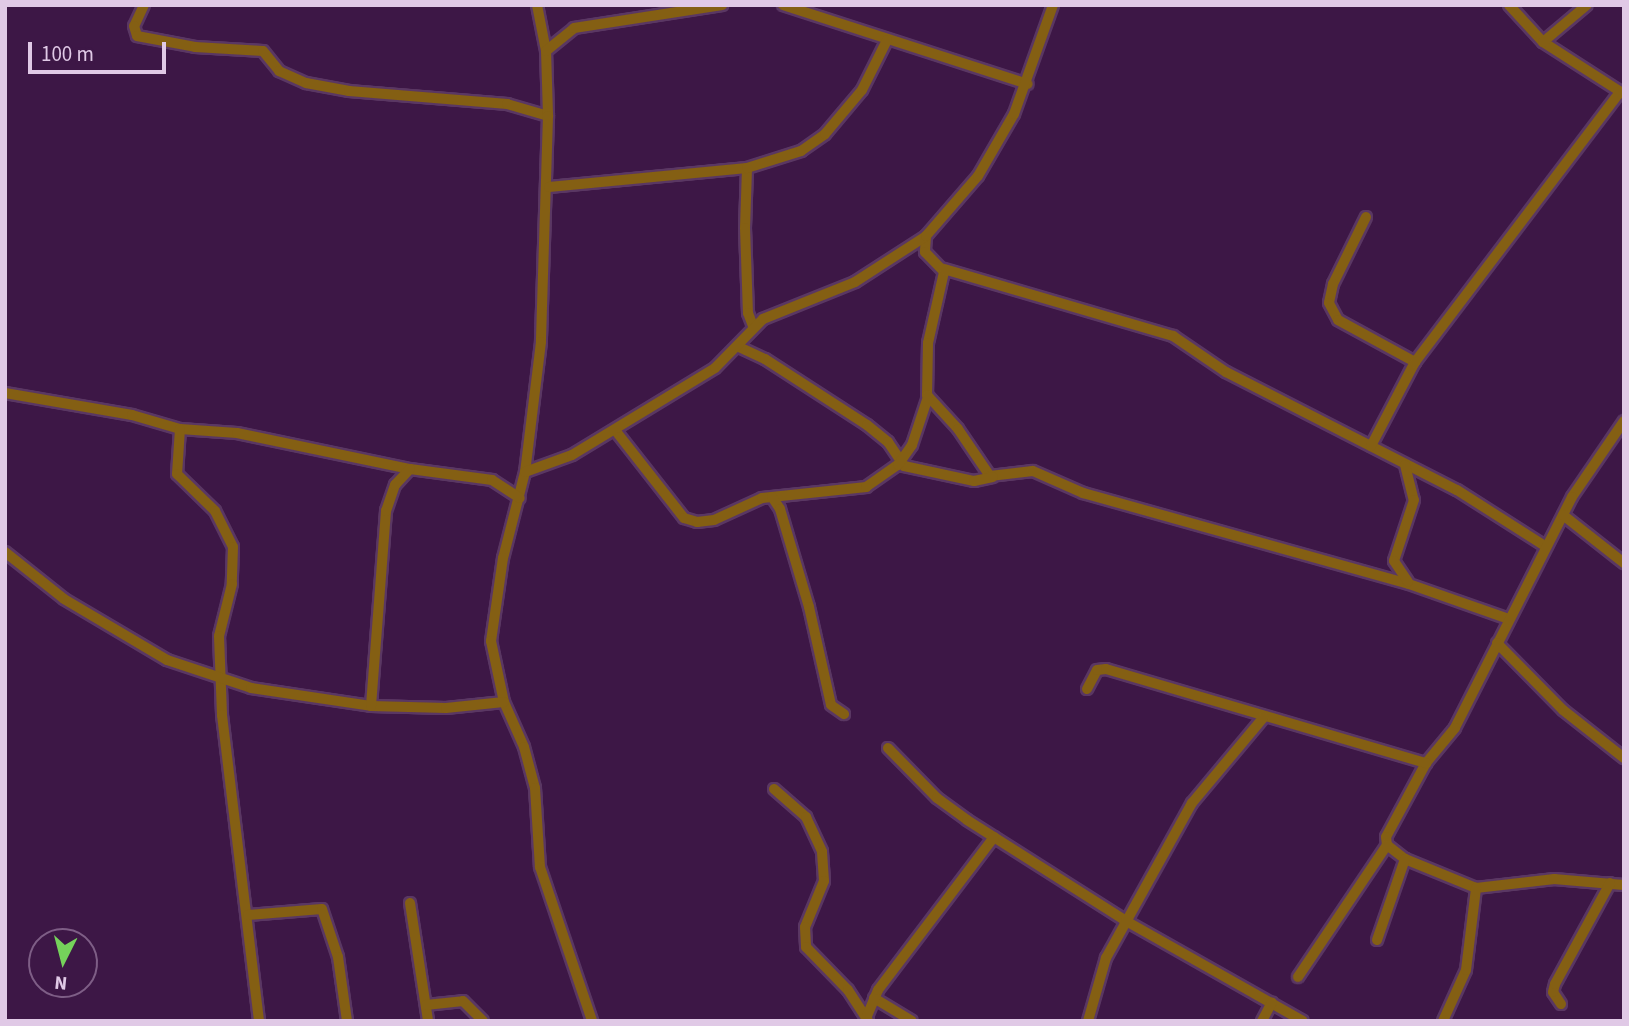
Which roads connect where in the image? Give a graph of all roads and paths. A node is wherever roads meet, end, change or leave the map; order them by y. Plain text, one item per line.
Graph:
1 (144, 5) edge
2 (537, 5) edge
3 (722, 5) edge
4 (783, 5) edge
5 (1053, 5) edge
6 (1508, 5) edge
7 (1587, 5) edge
8 (887, 40) junction
9 (1543, 42) junction
10 (546, 51) junction
11 (1028, 84) junction
12 (1622, 93) edge
13 (548, 116) junction
14 (747, 168) junction
15 (549, 187) junction
16 (1366, 217) dead end
17 (926, 236) junction
18 (944, 269) junction
19 (753, 326) junction
20 (738, 347) junction
21 (1415, 362) junction
22 (5, 393) edge
23 (928, 397) junction
24 (1624, 421) edge
25 (180, 429) junction
26 (615, 430) junction
27 (1371, 446) junction
28 (901, 461) junction
29 (1405, 466) junction
30 (410, 469) junction
31 (526, 472) junction
32 (993, 477) junction
33 (772, 497) junction
34 (520, 498) junction
35 (1563, 515) junction
36 (1545, 546) junction
37 (5, 552) edge
38 (1624, 563) edge
39 (1409, 584) junction
40 (1508, 619) junction
41 (1497, 643) junction
42 (222, 675) junction
43 (1087, 689) dead end
44 (504, 702) junction
45 (371, 706) junction
46 (844, 714) dead end
47 (1263, 718) junction
48 (888, 748) dead end
49 (1624, 758) edge
50 (1426, 763) junction
51 (774, 789) dead end
52 (994, 837) junction
53 (1387, 845) junction
54 (1405, 859) junction
55 (1610, 883) junction
56 (1624, 885) edge
57 (1476, 888) junction
58 (410, 903) dead end
59 (248, 915) junction
60 (1126, 921) junction
61 (1377, 940) dead end
62 (1298, 977) dead end
63 (874, 998) junction
64 (1272, 1002) junction
65 (1561, 1004) dead end
66 (426, 1005) junction
67 (867, 1019) edge
68 (259, 1021) edge
69 (347, 1021) edge
70 (428, 1021) edge
71 (483, 1021) edge
72 (592, 1021) edge
73 (912, 1021) edge
74 (1088, 1021) edge
75 (1262, 1021) edge
76 (1303, 1021) edge
77 (1443, 1021) edge

1 - 13 street
2 - 10 street
3 - 10 street
4 - 8 street
5 - 11 street
6 - 9 street
7 - 9 street
8 - 11 street
8 - 14 street
9 - 12 street
10 - 13 street
11 - 17 street
12 - 21 street
13 - 15 street
14 - 15 street
14 - 19 street
15 - 31 street
16 - 21 street
17 - 18 street
17 - 19 street
18 - 23 street
18 - 27 street
19 - 20 street
20 - 26 street
20 - 28 street
21 - 27 street
22 - 25 street
23 - 28 street
23 - 32 street
24 - 35 street
25 - 30 street
25 - 42 street
26 - 31 street
26 - 33 street
27 - 29 street
28 - 32 street
28 - 33 street
29 - 36 street
29 - 39 street
30 - 34 street
30 - 45 street
31 - 34 street
32 - 39 street
33 - 46 street
34 - 44 street
35 - 36 street
35 - 38 street
36 - 40 street
37 - 42 street
39 - 40 street
40 - 41 street
41 - 49 street
41 - 50 street
42 - 45 street
42 - 59 street
43 - 47 street
44 - 45 street
44 - 72 street
47 - 50 street
47 - 60 street
48 - 52 street
50 - 53 street
51 - 67 street
52 - 60 street
52 - 63 street
53 - 54 street
53 - 62 street
54 - 57 street
54 - 61 street
55 - 56 street
55 - 57 street
55 - 65 street
57 - 77 street
58 - 66 street
59 - 68 street
59 - 69 street
60 - 64 street
60 - 74 street
63 - 67 street
63 - 73 street
64 - 75 street
64 - 76 street
66 - 70 street
66 - 71 street

